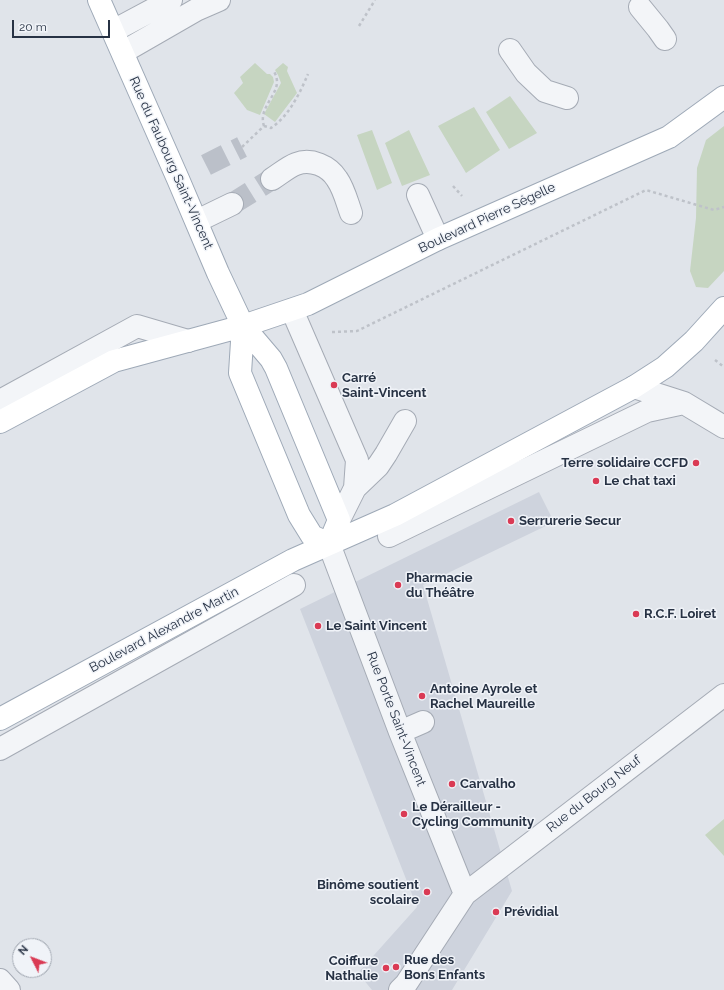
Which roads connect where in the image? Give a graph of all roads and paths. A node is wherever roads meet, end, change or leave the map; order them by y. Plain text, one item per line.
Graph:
1 (99, 0) edge
2 (171, 0) edge
3 (219, 0) edge
4 (375, 0) edge
5 (640, 6) dead end
6 (359, 26) dead end
7 (113, 31) junction
8 (665, 39) dead end
9 (510, 50) dead end
10 (123, 52) junction
11 (273, 70) dead end
12 (308, 74) dead end
13 (567, 98) dead end
14 (724, 98) edge
15 (264, 126) junction
16 (242, 147) tunnel mouth
17 (272, 178) tunnel mouth
18 (418, 195) dead end
19 (232, 204) tunnel mouth
20 (724, 207) edge
21 (352, 213) dead end
22 (197, 221) junction
23 (438, 239) junction
24 (724, 308) edge
25 (292, 310) junction
26 (243, 326) junction
27 (330, 332) dead end
28 (188, 341) junction
29 (634, 387) junction
30 (0, 401) edge
31 (684, 403) junction
32 (405, 421) dead end
33 (0, 422) edge
34 (724, 427) edge
35 (355, 488) junction
36 (339, 520) junction
37 (389, 536) dead end
38 (329, 544) junction
39 (294, 586) dead end
40 (724, 695) edge
41 (0, 719) edge
42 (423, 722) dead end
43 (400, 732) junction
44 (0, 750) edge
45 (465, 894) junction
46 (0, 980) edge
47 (406, 988) edge
48 (9, 990) edge

1 - 7 main road, Rue du Faubourg Saint-Vincent
2 - 7 street
3 - 10 street
4 - 6 path
5 - 8 street
7 - 10 main road, Rue du Faubourg Saint-Vincent
9 - 13 street
10 - 22 main road, Rue du Faubourg Saint-Vincent
11 - 15 path
12 - 15 path
14 - 23 main road, Boulevard Pierre Ségelle
15 - 16 path
17 - 21 street
18 - 23 street
19 - 22 street
20 - 27 path
22 - 26 main road, Rue du Faubourg Saint-Vincent
23 - 25 main road, Boulevard Pierre Ségelle
24 - 29 main road
25 - 26 main road, Boulevard Pierre Ségelle
25 - 35 street
26 - 28 main road
26 - 36 main road, Rue du Faubourg Saint-Vincent
26 - 38 main road, Rue du Faubourg Saint-Vincent
28 - 30 street
28 - 33 main road
29 - 31 street
29 - 38 main road
31 - 34 street
31 - 37 street
32 - 35 street
35 - 36 street
36 - 38 main road
38 - 41 main road, Boulevard Alexandre Martin
38 - 43 street, Rue Porte Saint-Vincent
39 - 44 street
40 - 45 street, Rue du Bourg Neuf
42 - 43 street
43 - 45 street, Rue Porte Saint-Vincent
45 - 47 street
46 - 48 street

